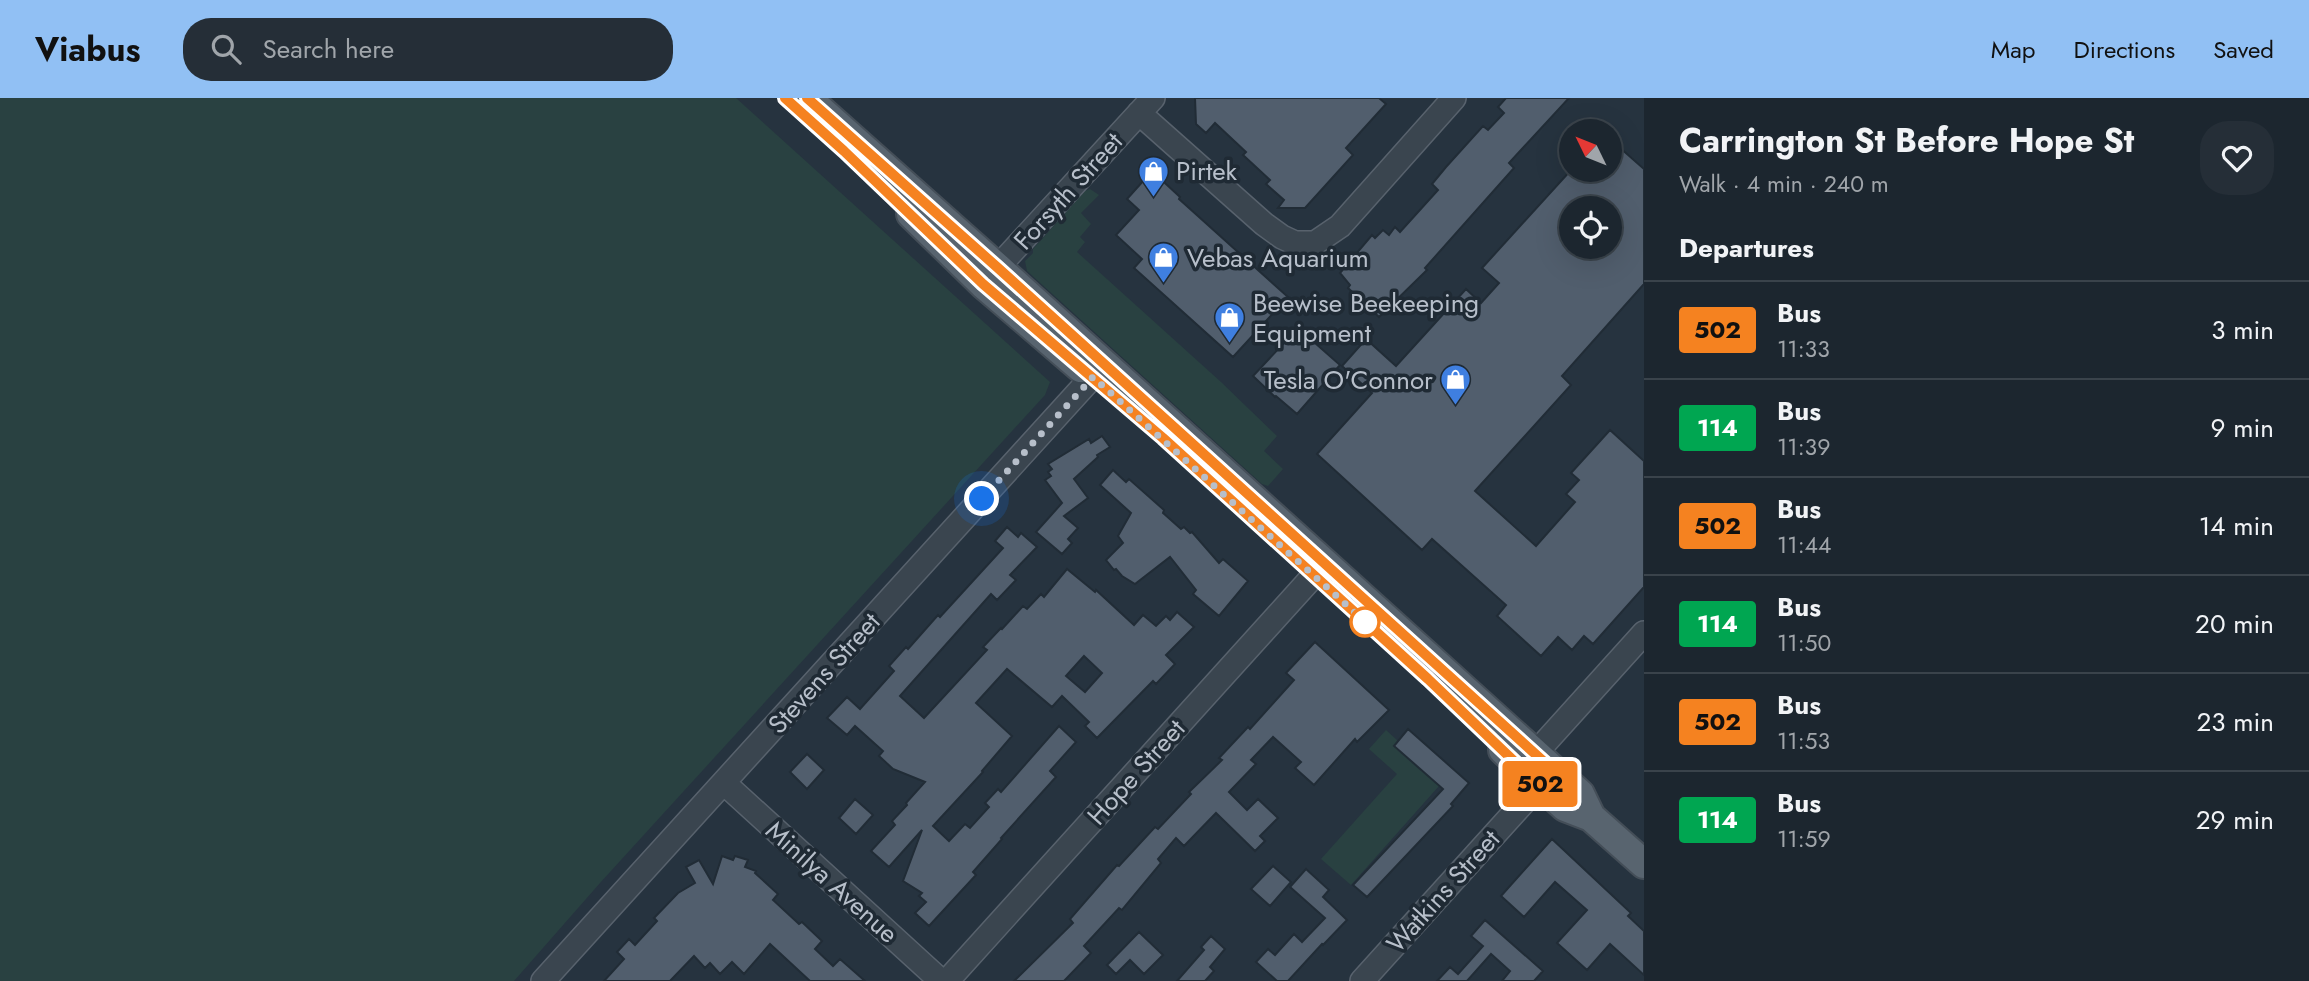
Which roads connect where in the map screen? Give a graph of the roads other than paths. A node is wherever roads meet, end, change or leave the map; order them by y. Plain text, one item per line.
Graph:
1 (785, 98) edge
2 (807, 98) edge
3 (1454, 98) edge
4 (1146, 106) edge
5 (991, 276) junction
6 (1098, 371) junction
7 (1319, 569) junction
8 (1644, 633) edge
9 (1537, 769) junction
10 (724, 783) junction
11 (1644, 864) edge
12 (543, 981) edge
13 (941, 981) edge
14 (947, 981) edge
15 (1362, 981) edge

1 - 5 main road
2 - 5 main road
3 - 4 street
4 - 5 street, Forsyth Street
5 - 6 main road
6 - 7 main road
6 - 10 street, Stevens Street
7 - 9 main road
7 - 14 street, Hope Street
8 - 9 street, Watkins Street
9 - 11 main road
9 - 15 street, Watkins Street
10 - 12 street, Stevens Street
10 - 13 street, Minilya Avenue

